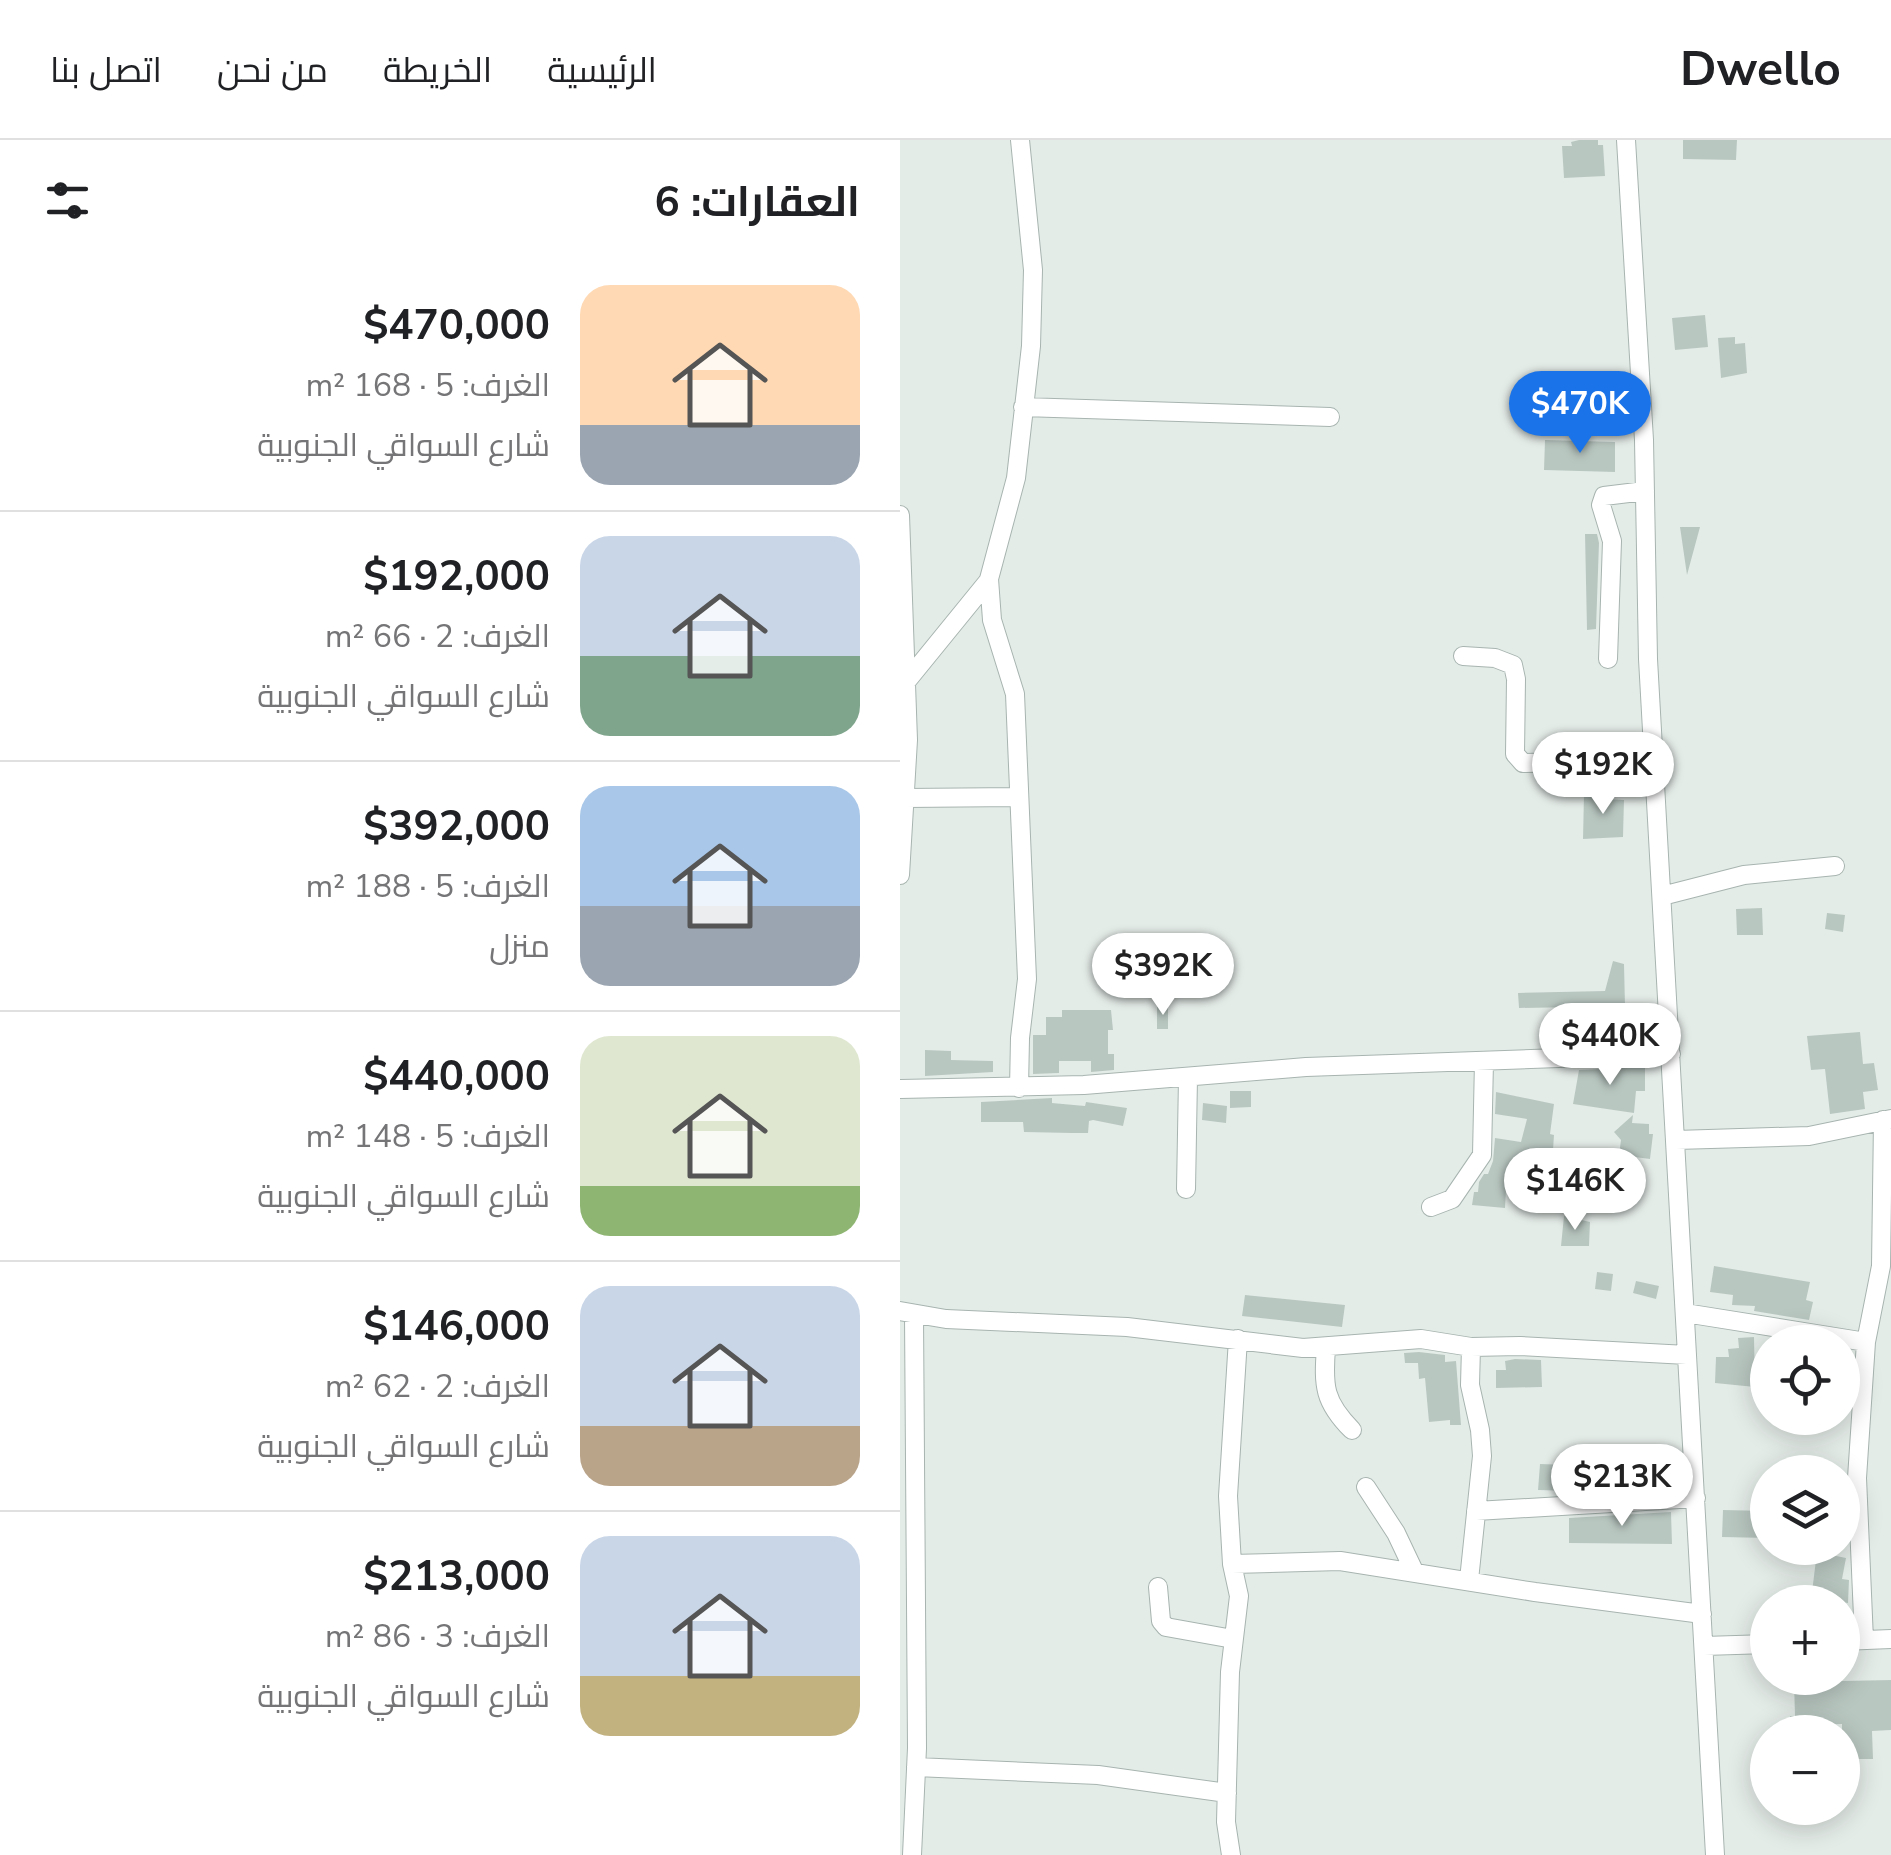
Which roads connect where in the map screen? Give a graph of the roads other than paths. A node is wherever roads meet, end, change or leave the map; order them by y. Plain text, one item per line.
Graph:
1 (1020, 140) edge
2 (1626, 140) edge
3 (1024, 408) junction
4 (1330, 416) dead end
5 (1645, 491) junction
6 (900, 515) edge
7 (901, 556) edge
8 (989, 580) junction
9 (1463, 656) dead end
10 (1608, 660) dead end
11 (906, 682) junction
12 (1654, 760) junction
13 (1018, 797) junction
14 (905, 798) junction
15 (1836, 866) dead end
16 (900, 875) edge
17 (1662, 896) junction
18 (1671, 1054) junction
19 (1484, 1061) junction
20 (1188, 1078) junction
21 (1020, 1088) junction
22 (900, 1089) edge
23 (1887, 1120) edge
24 (1676, 1140) junction
25 (1186, 1189) dead end
26 (1431, 1207) dead end
27 (907, 1313) edge
28 (1685, 1313) junction
29 (1238, 1339) junction
30 (1866, 1342) junction
31 (1471, 1346) junction
32 (1326, 1348) junction
33 (1687, 1356) junction
34 (1352, 1430) dead end
35 (1366, 1487) dead end
36 (1696, 1498) junction
37 (1476, 1511) junction
38 (1232, 1564) junction
39 (1414, 1571) junction
40 (1469, 1580) junction
41 (1158, 1588) dead end
42 (1702, 1614) junction
43 (1233, 1639) junction
44 (1891, 1639) edge
45 (1860, 1640) edge
46 (1864, 1640) junction
47 (1750, 1645) edge
48 (1704, 1646) junction
49 (916, 1766) junction
50 (1226, 1794) junction
51 (912, 1855) edge
52 (1231, 1855) edge
53 (1715, 1855) edge

1 - 3 street
2 - 5 street
3 - 4 street
3 - 8 street
5 - 10 street
5 - 12 street
6 - 7 street
7 - 11 street
8 - 11 street
8 - 13 street
9 - 12 street
11 - 14 street
12 - 17 street
13 - 14 street
13 - 21 street
14 - 16 street
15 - 17 street
17 - 18 street
18 - 19 street
18 - 24 street
19 - 20 street
19 - 26 street
20 - 21 street
20 - 25 street
21 - 22 street
23 - 24 street
23 - 30 street
24 - 28 street
27 - 29 street
27 - 49 street
28 - 30 street
28 - 33 street
29 - 32 street
29 - 38 street
30 - 46 street
31 - 32 street
31 - 33 street
31 - 37 street
32 - 34 street
33 - 36 street
35 - 39 street
36 - 37 street
36 - 42 street
37 - 40 street
38 - 39 street
38 - 43 street
39 - 40 street
40 - 42 street
41 - 43 street
42 - 48 street
43 - 50 street
44 - 46 street
45 - 46 street
47 - 48 street
48 - 53 street
49 - 50 street
49 - 51 street
50 - 52 street

